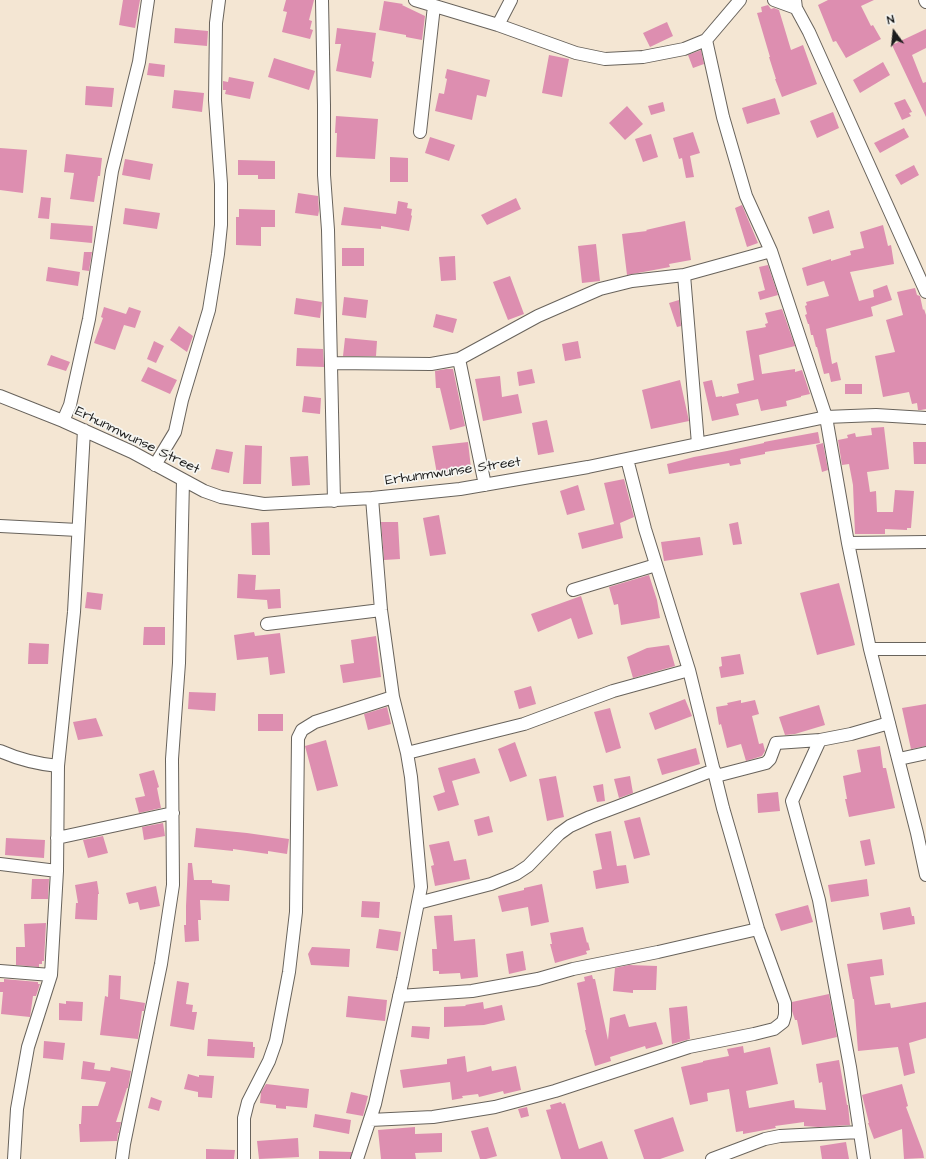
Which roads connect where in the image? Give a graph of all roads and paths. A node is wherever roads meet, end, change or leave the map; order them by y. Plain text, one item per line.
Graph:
1 (148, 0) edge
2 (219, 0) edge
3 (322, 0) edge
4 (415, 0) edge
5 (511, 0) edge
6 (740, 0) edge
7 (774, 0) edge
8 (796, 4) edge
9 (434, 6) junction
10 (498, 25) junction
11 (706, 40) junction
12 (420, 132) dead end
13 (771, 251) junction
14 (684, 275) junction
15 (926, 292) edge
16 (459, 359) junction
17 (331, 363) junction
18 (0, 396) edge
19 (826, 417) junction
20 (926, 418) edge
21 (63, 421) junction
22 (84, 430) junction
23 (698, 444) junction
24 (627, 459) junction
25 (155, 465) junction
26 (183, 480) junction
27 (485, 485) junction
28 (372, 498) junction
29 (334, 500) junction
30 (0, 526) edge
31 (78, 530) junction
32 (926, 542) edge
33 (848, 544) junction
34 (656, 565) junction
35 (572, 590) dead end
36 (381, 610) junction
37 (267, 624) dead end
38 (870, 649) junction
39 (926, 649) edge
40 (689, 670) junction
41 (393, 697) junction
42 (889, 723) junction
43 (820, 740) junction
44 (0, 751) edge
45 (407, 753) junction
46 (926, 753) edge
47 (899, 759) junction
48 (58, 766) junction
49 (715, 773) junction
50 (173, 813) junction
51 (57, 838) junction
52 (0, 864) edge
53 (57, 871) junction
54 (926, 875) edge
55 (418, 903) junction
56 (758, 929) junction
57 (0, 971) edge
58 (51, 975) junction
59 (399, 996) junction
60 (370, 1120) junction
61 (860, 1132) junction
62 (14, 1159) edge
63 (122, 1159) edge
64 (244, 1159) edge
65 (357, 1159) edge
66 (712, 1159) edge
67 (864, 1159) edge

1 - 21 street
2 - 25 street
3 - 17 street
4 - 9 street
5 - 10 street
6 - 11 street
7 - 8 street
8 - 15 street
9 - 10 street
9 - 12 street
10 - 11 street
11 - 13 street
13 - 14 street
13 - 19 street
14 - 16 street
14 - 23 street
16 - 17 street
16 - 27 street
17 - 29 street
18 - 21 street, Erhunmwunse Street
19 - 20 street, Erhunmwunse Street
19 - 23 street, Erhunmwunse Street
19 - 33 street
21 - 22 street, Erhunmwunse Street
22 - 25 street, Erhunmwunse Street
22 - 31 street
23 - 24 street, Erhunmwunse Street
24 - 27 street, Erhunmwunse Street
24 - 34 street
25 - 26 street, Erhunmwunse Street
26 - 29 street, Erhunmwunse Street
26 - 50 street
27 - 28 street, Erhunmwunse Street
28 - 29 street, Erhunmwunse Street
28 - 36 street
30 - 31 street
31 - 48 street
32 - 33 street
33 - 38 street
34 - 35 street
34 - 40 street
36 - 37 street
36 - 41 street
38 - 39 street
38 - 42 street
40 - 45 street
40 - 49 street
41 - 45 street
41 - 64 street
42 - 43 street
42 - 47 street
43 - 49 street
43 - 61 street
44 - 48 street
45 - 55 street
46 - 47 street
47 - 54 street
48 - 51 street
49 - 55 street
49 - 56 street
50 - 51 street
50 - 63 street
51 - 53 street
52 - 53 street
53 - 58 street
55 - 59 street
56 - 59 street
56 - 60 street
57 - 58 street
58 - 62 street
59 - 60 street
60 - 65 street
61 - 66 street
61 - 67 street

